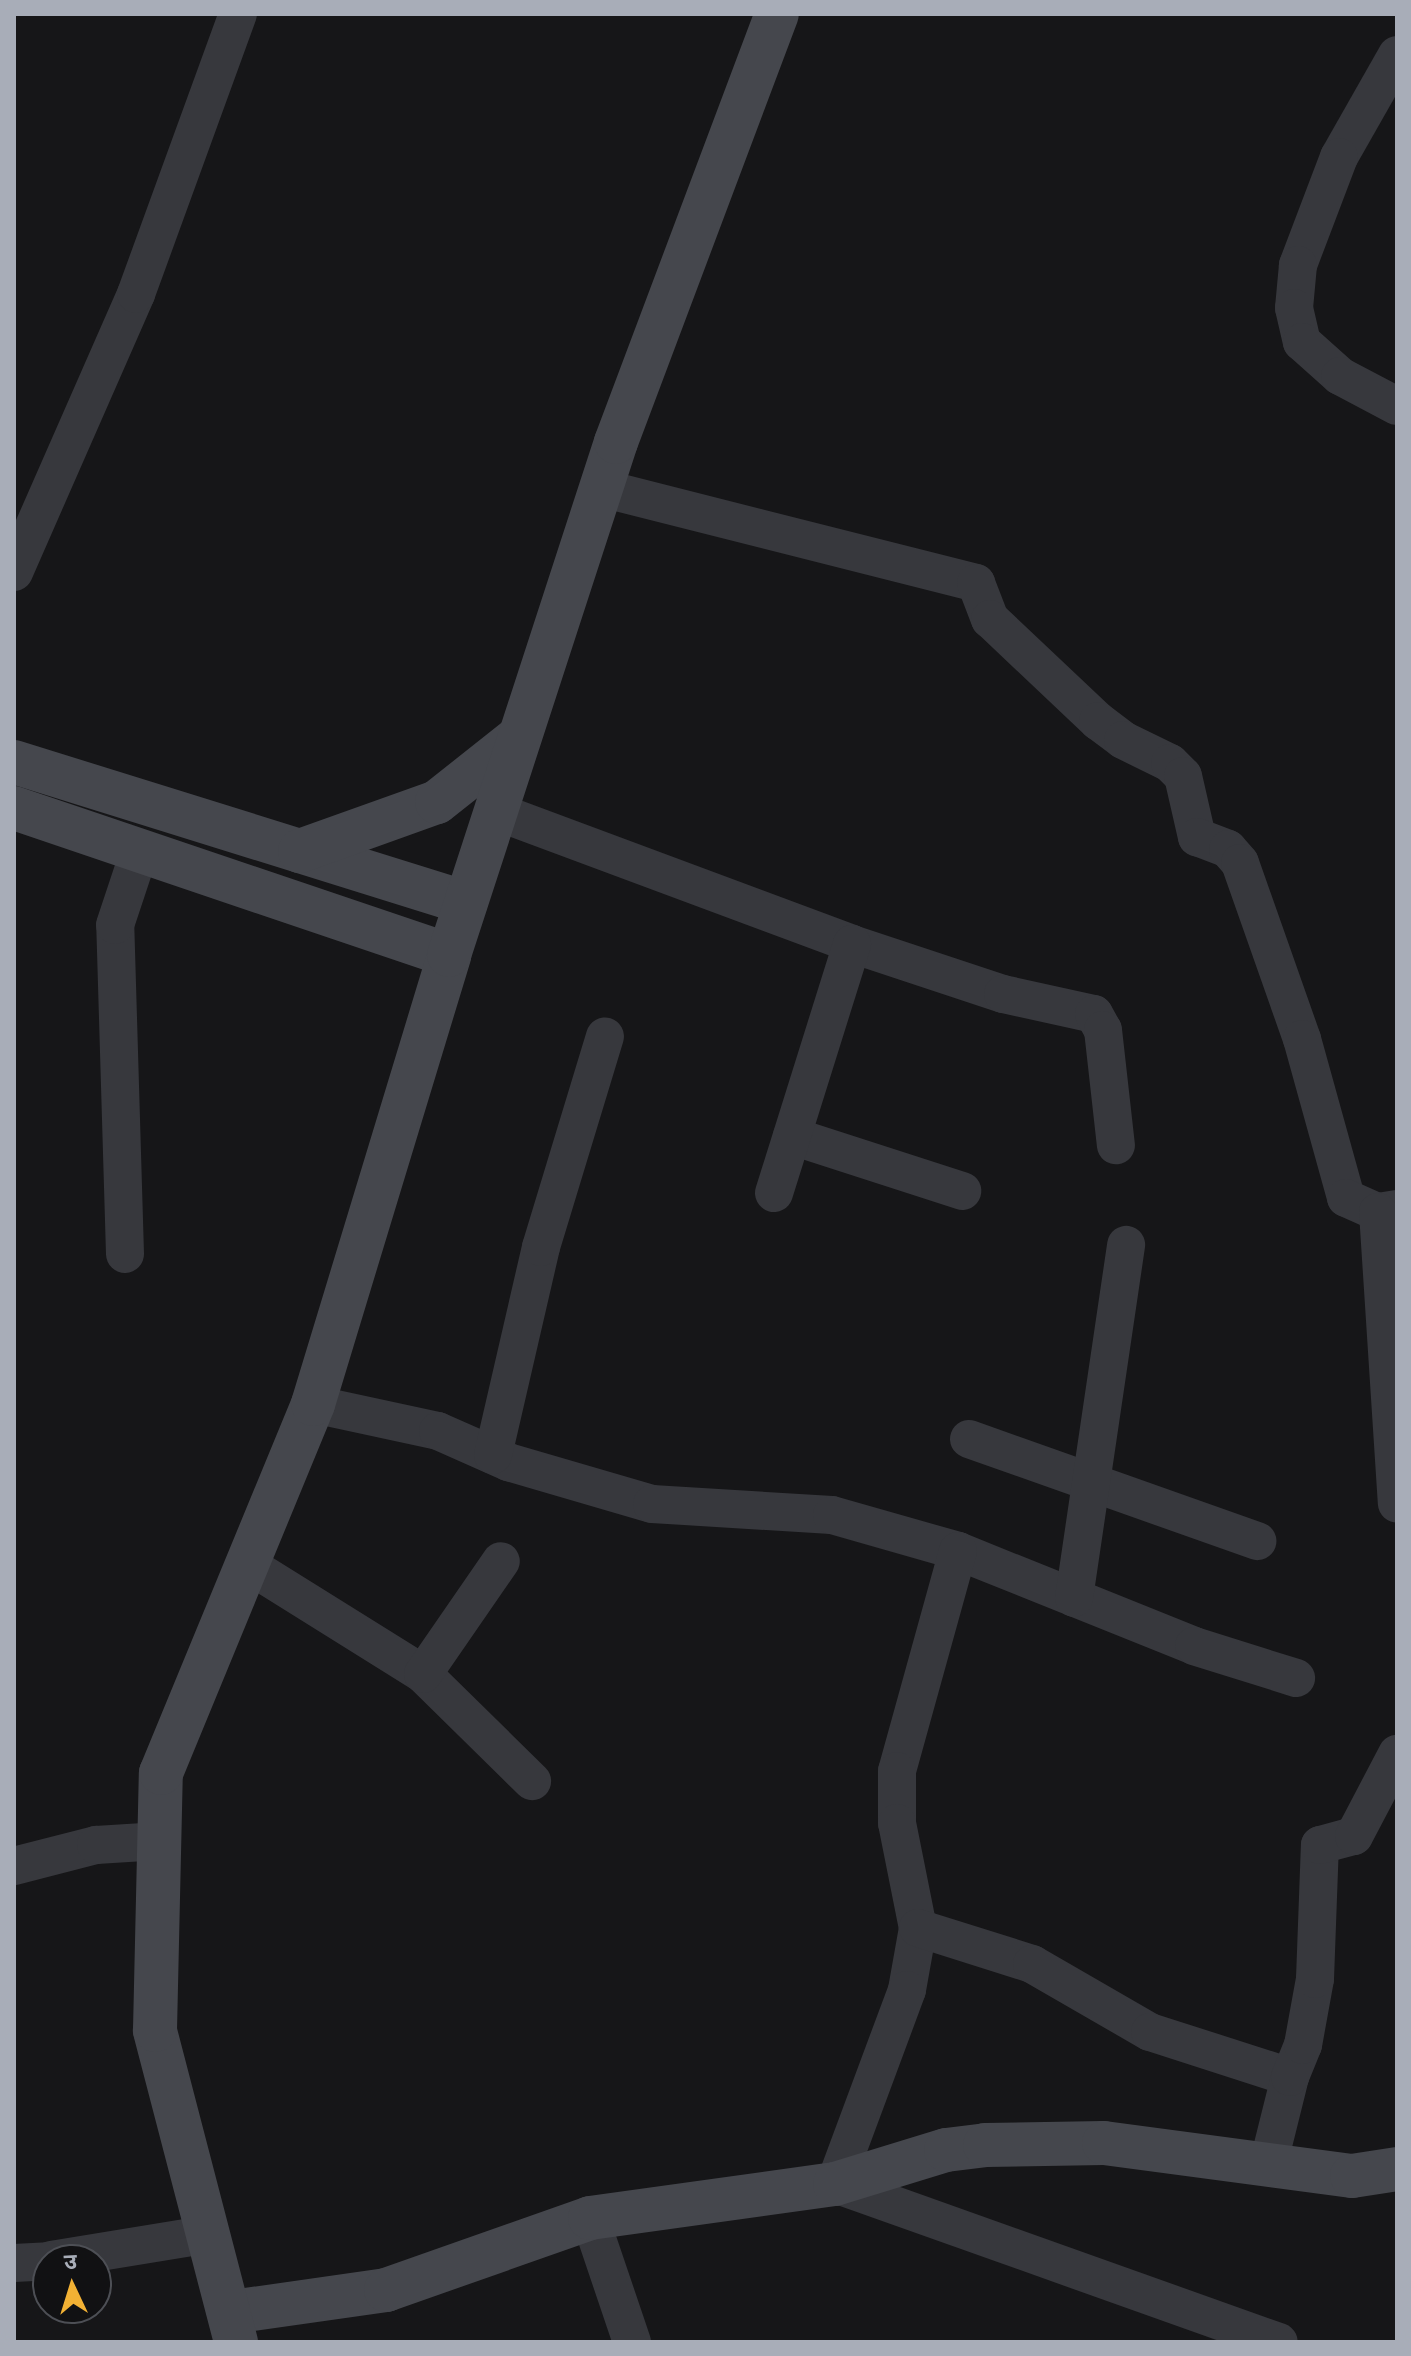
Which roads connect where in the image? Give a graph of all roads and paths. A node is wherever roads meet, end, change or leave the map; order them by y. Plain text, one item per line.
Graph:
1 (238, 14) edge
2 (777, 14) edge
3 (1397, 55) edge
4 (1397, 406) edge
5 (601, 488) junction
6 (14, 572) edge
7 (519, 737) junction
8 (14, 762) edge
9 (14, 808) edge
10 (495, 811) junction
11 (140, 850) junction
12 (300, 851) junction
13 (466, 903) junction
14 (852, 944) junction
15 (449, 955) junction
16 (605, 1036) dead end
17 (792, 1136) junction
18 (1116, 1145) dead end
19 (962, 1191) dead end
20 (774, 1193) dead end
21 (1388, 1210) edge
22 (1126, 1245) dead end
23 (125, 1254) dead end
24 (313, 1404) junction
25 (969, 1439) dead end
26 (493, 1455) junction
27 (1093, 1480) junction
28 (1397, 1503) edge
29 (1257, 1541) dead end
30 (958, 1551) junction
31 (501, 1561) dead end
32 (247, 1564) junction
33 (1074, 1598) junction
34 (423, 1674) junction
35 (1296, 1678) dead end
36 (1397, 1754) edge
37 (532, 1781) dead end
38 (160, 1841) junction
39 (14, 1866) edge
40 (918, 1928) junction
41 (1290, 2077) junction
42 (1268, 2165) junction
43 (1397, 2169) edge
44 (835, 2184) junction
45 (590, 2218) junction
46 (210, 2234) junction
47 (112, 2250) edge
48 (234, 2327) edge
49 (1200, 2328) edge
50 (632, 2342) edge
51 (1279, 2342) edge

1 - 6 street
2 - 5 main road
3 - 4 street
5 - 7 main road
5 - 21 street
7 - 10 main road
7 - 12 main road
8 - 12 main road
9 - 11 main road
10 - 13 main road
10 - 14 street
11 - 15 main road
11 - 23 street
12 - 13 main road
13 - 15 main road
14 - 17 street
14 - 18 street
15 - 24 main road
16 - 26 street
17 - 19 street
17 - 20 street
21 - 28 street
22 - 27 street
24 - 26 street
24 - 32 main road
25 - 27 street
26 - 30 street
27 - 29 street
27 - 33 street
30 - 33 street
30 - 40 street
31 - 34 street
32 - 34 street
32 - 38 main road
33 - 35 street
34 - 37 street
36 - 41 street
38 - 39 street
38 - 46 main road
40 - 41 street
40 - 44 street
41 - 42 street
42 - 43 main road
42 - 44 main road
44 - 45 main road
44 - 49 street
45 - 48 main road
45 - 50 street
46 - 47 street
46 - 48 main road
49 - 51 street

